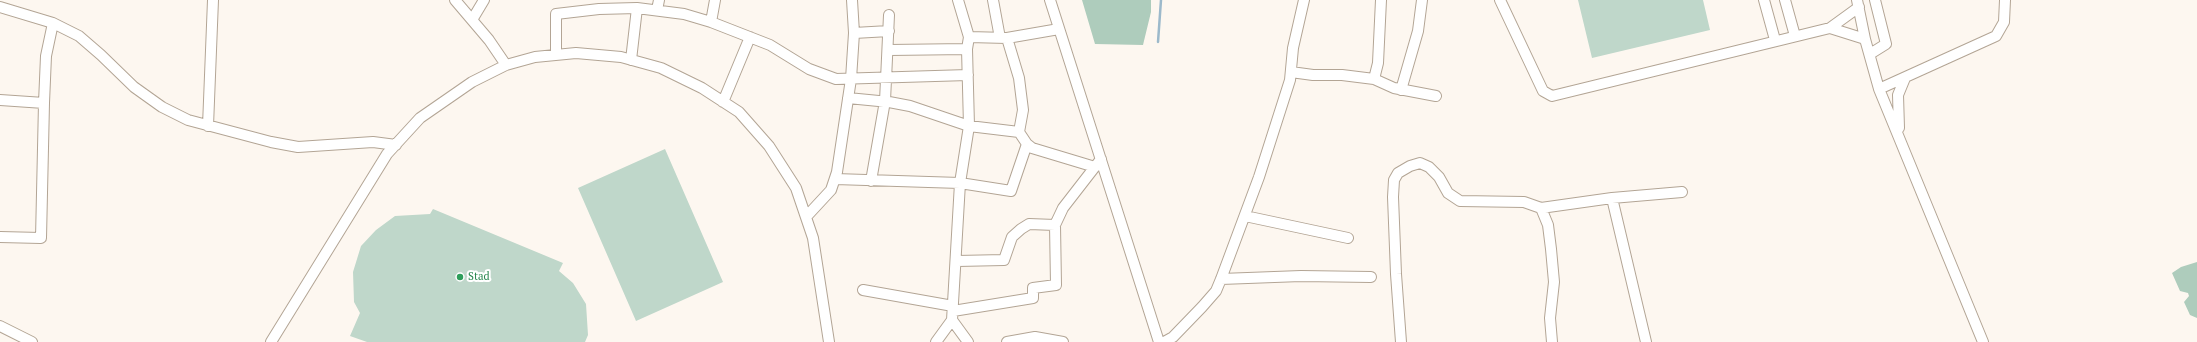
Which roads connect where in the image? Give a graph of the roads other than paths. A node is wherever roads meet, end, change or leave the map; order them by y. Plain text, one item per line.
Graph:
1 (213, 0) edge
2 (455, 0) edge
3 (484, 0) edge
4 (715, 0) edge
5 (852, 0) edge
6 (958, 0) edge
7 (993, 0) edge
8 (1050, 0) edge
9 (1304, 0) edge
10 (1381, 0) edge
11 (1422, 0) edge
12 (1500, 0) edge
13 (1764, 0) edge
14 (1785, 0) edge
15 (1875, 0) edge
16 (2005, 0) edge
17 (599, 4) edge
18 (1858, 4) edge
19 (658, 5) edge
20 (0, 7) edge
21 (637, 8) junction
22 (889, 15) dead end
23 (472, 20) junction
24 (710, 22) junction
25 (53, 23) junction
26 (1830, 28) junction
27 (1059, 29) junction
28 (889, 31) junction
29 (854, 33) junction
30 (1795, 36) junction
31 (750, 37) junction
32 (969, 37) junction
33 (1004, 38) junction
34 (1865, 39) junction
35 (1775, 40) junction
36 (967, 49) junction
37 (889, 50) junction
38 (1870, 54) junction
39 (556, 55) junction
40 (631, 60) junction
41 (506, 65) junction
42 (1291, 72) junction
43 (968, 75) junction
44 (888, 77) junction
45 (1905, 78) junction
46 (851, 79) junction
47 (1374, 79) junction
48 (1879, 89) junction
49 (1401, 90) junction
50 (1436, 96) dead end
51 (848, 98) junction
52 (0, 100) edge
53 (885, 101) junction
54 (723, 102) junction
55 (44, 103) junction
56 (208, 126) junction
57 (969, 126) junction
58 (1019, 132) junction
59 (1899, 138) junction
60 (1027, 144) junction
61 (396, 145) junction
62 (1101, 158) junction
63 (1095, 167) junction
64 (835, 179) junction
65 (871, 181) junction
66 (960, 183) junction
67 (1682, 192) dead end
68 (1612, 198) junction
69 (1541, 208) junction
70 (1245, 216) junction
71 (806, 217) junction
72 (1055, 225) junction
73 (0, 237) edge
74 (1348, 238) dead end
75 (957, 262) junction
76 (1371, 277) dead end
77 (1221, 279) junction
78 (863, 290) dead end
79 (953, 312) junction
80 (0, 326) edge
81 (32, 342) edge
82 (271, 342) edge
83 (829, 342) edge
84 (936, 342) edge
85 (968, 342) edge
86 (1007, 342) edge
87 (1063, 342) edge
88 (1159, 342) edge
89 (1164, 342) edge
90 (1401, 342) edge
91 (1552, 342) edge
92 (1646, 342) edge
93 (1984, 342) edge

1 - 56 street
2 - 23 street
3 - 23 street
4 - 24 street
5 - 29 street
6 - 32 street
7 - 33 street
8 - 27 street
9 - 42 street
10 - 47 street
11 - 49 street
12 - 35 street
13 - 35 street
14 - 30 street
15 - 38 street
16 - 45 street
17 - 21 street
17 - 39 street
18 - 26 street
18 - 34 street
19 - 21 street
19 - 24 street
20 - 25 street
21 - 40 street
22 - 28 street
23 - 41 street
24 - 31 street
25 - 55 street
25 - 56 street
26 - 30 street
26 - 34 street
27 - 33 street
27 - 62 street
28 - 29 street
28 - 37 street
29 - 46 street
30 - 35 street
31 - 46 street
31 - 54 street
32 - 33 street
32 - 36 street
33 - 58 street
34 - 38 street
36 - 37 street
36 - 43 street
37 - 44 street
38 - 48 street
39 - 40 street
39 - 41 street
40 - 54 street
41 - 61 street
42 - 47 street
42 - 70 street
43 - 44 street
43 - 57 street
44 - 46 street
44 - 53 street
45 - 48 street
45 - 59 street
46 - 51 street
47 - 49 street
48 - 59 street
49 - 50 street
51 - 53 street
51 - 64 street
52 - 55 street
53 - 57 street
53 - 65 street
54 - 71 street
55 - 73 street
56 - 61 street
57 - 58 street
57 - 66 street
58 - 60 street
59 - 93 street
60 - 63 street
60 - 66 street
61 - 82 street
62 - 63 street
62 - 88 street
63 - 72 street
64 - 65 street
64 - 71 street
65 - 66 street
66 - 75 street
67 - 68 street
68 - 69 street
68 - 92 street
69 - 90 street
69 - 91 street
70 - 74 street
70 - 77 street
71 - 83 street
72 - 75 street
72 - 79 street
75 - 79 street
76 - 77 street
77 - 89 street
78 - 79 street
79 - 84 street
79 - 85 street
80 - 81 street
86 - 87 street

